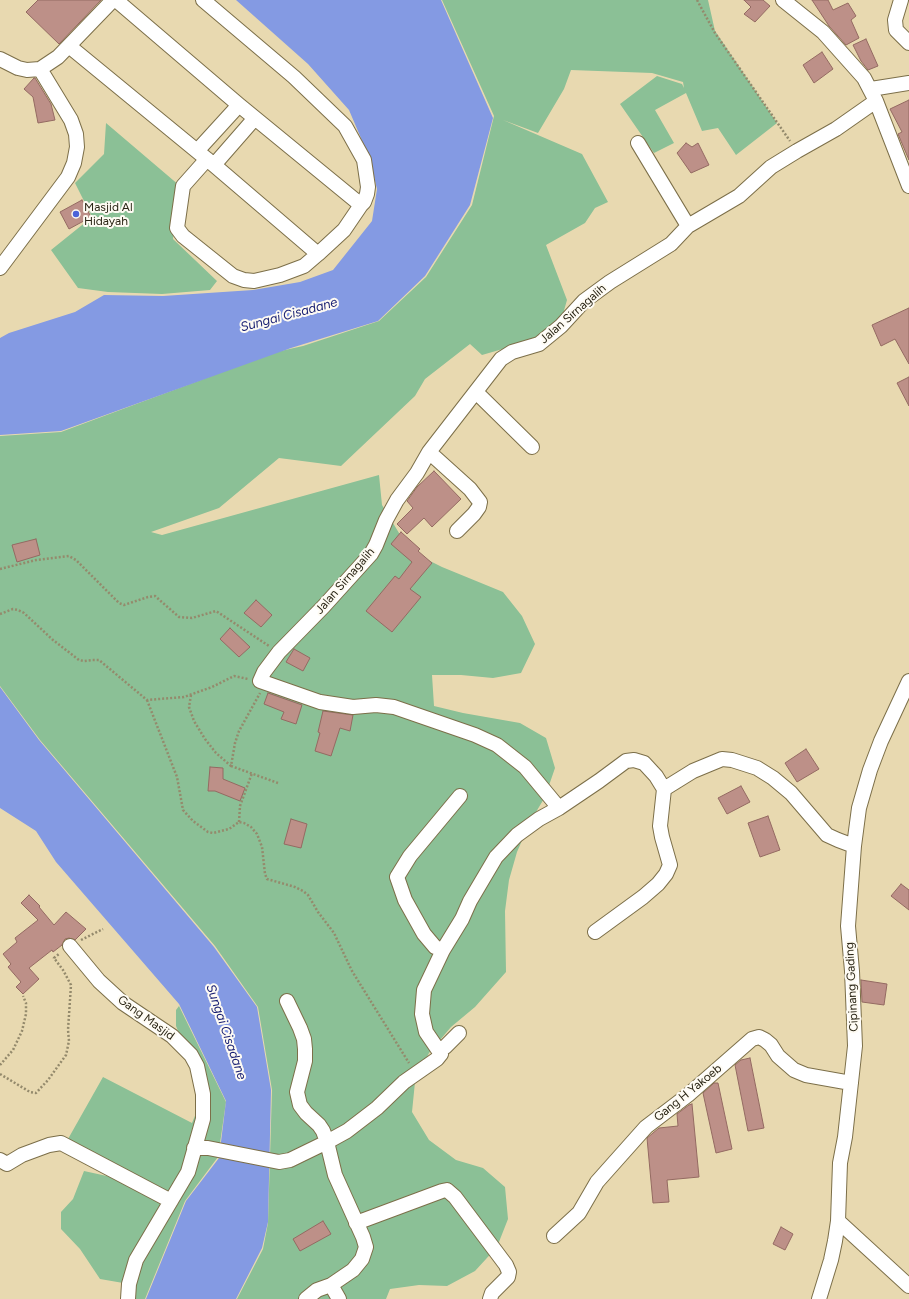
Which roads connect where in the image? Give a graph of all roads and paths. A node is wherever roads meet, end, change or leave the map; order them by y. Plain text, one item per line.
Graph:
1 (113, 0) edge
2 (116, 0) edge
3 (203, 0) edge
4 (697, 0) edge
5 (783, 0) edge
6 (901, 0) edge
7 (909, 43) edge
8 (69, 46) junction
9 (0, 59) edge
10 (40, 69) junction
11 (909, 83) edge
12 (874, 95) junction
13 (240, 105) junction
14 (255, 118) junction
15 (638, 143) dead end
16 (796, 151) junction
17 (206, 159) junction
18 (909, 186) edge
19 (361, 205) junction
20 (688, 226) junction
21 (318, 254) junction
22 (0, 268) edge
23 (476, 392) junction
24 (532, 448) dead end
25 (429, 452) junction
26 (457, 531) dead end
27 (0, 569) edge
28 (0, 614) edge
29 (279, 652) junction
30 (264, 682) junction
31 (907, 690) edge
32 (191, 695) junction
33 (147, 700) junction
34 (230, 766) junction
35 (252, 773) junction
36 (278, 783) dead end
37 (664, 789) junction
38 (460, 796) dead end
39 (558, 808) junction
40 (239, 822) junction
41 (854, 846) junction
42 (103, 929) dead end
43 (595, 932) dead end
44 (70, 946) junction
45 (443, 950) junction
46 (23, 996) dead end
47 (287, 1001) dead end
48 (459, 1033) dead end
49 (441, 1054) junction
50 (0, 1065) edge
51 (0, 1074) edge
52 (416, 1074) junction
53 (851, 1083) junction
54 (327, 1142) junction
55 (201, 1148) junction
56 (0, 1160) edge
57 (171, 1201) junction
58 (838, 1221) junction
59 (356, 1223) junction
60 (554, 1236) dead end
61 (331, 1285) junction
62 (909, 1286) edge
63 (128, 1299) edge
64 (306, 1299) edge
65 (339, 1299) edge
66 (490, 1299) edge
67 (819, 1299) edge

1 - 8 street
2 - 13 street
3 - 19 street
4 - 16 path
5 - 12 street
6 - 7 street
8 - 10 street
8 - 17 street
9 - 10 street
10 - 22 street
11 - 12 street
12 - 16 street, Jalan Sirnagalih
12 - 18 street
13 - 14 street
13 - 17 street
14 - 17 street
14 - 19 street
15 - 20 street
16 - 20 street, Jalan Sirnagalih
17 - 21 street
17 - 21 street
19 - 21 street
20 - 23 street, Jalan Sirnagalih
23 - 24 street
23 - 25 street, Jalan Sirnagalih
25 - 26 street
25 - 29 street, Jalan Sirnagalih
27 - 29 path
28 - 33 path
29 - 30 street, Jalan Sirnagalih
30 - 32 path
30 - 34 path
30 - 39 street
31 - 41 street, Cipinang Gading
32 - 33 path
32 - 34 path
33 - 40 path
34 - 35 path
35 - 36 path
35 - 40 path
37 - 39 street
37 - 41 street
37 - 43 street
38 - 45 street
39 - 45 street
40 - 52 path
41 - 53 street, Cipinang Gading
42 - 44 path
44 - 51 path
44 - 55 street, Gang Masjid
45 - 49 street
46 - 50 path
47 - 54 street
48 - 49 street
49 - 52 street
52 - 54 street
53 - 58 street, Cipinang Gading
53 - 60 street, Gang H Yakoeb
54 - 55 street
54 - 59 street
55 - 57 street, Gang Masjid
56 - 57 street
57 - 63 street, Gang Masjid
58 - 62 street
58 - 67 street, Cipinang Gading
59 - 61 street
59 - 66 street
61 - 64 street
61 - 65 street

